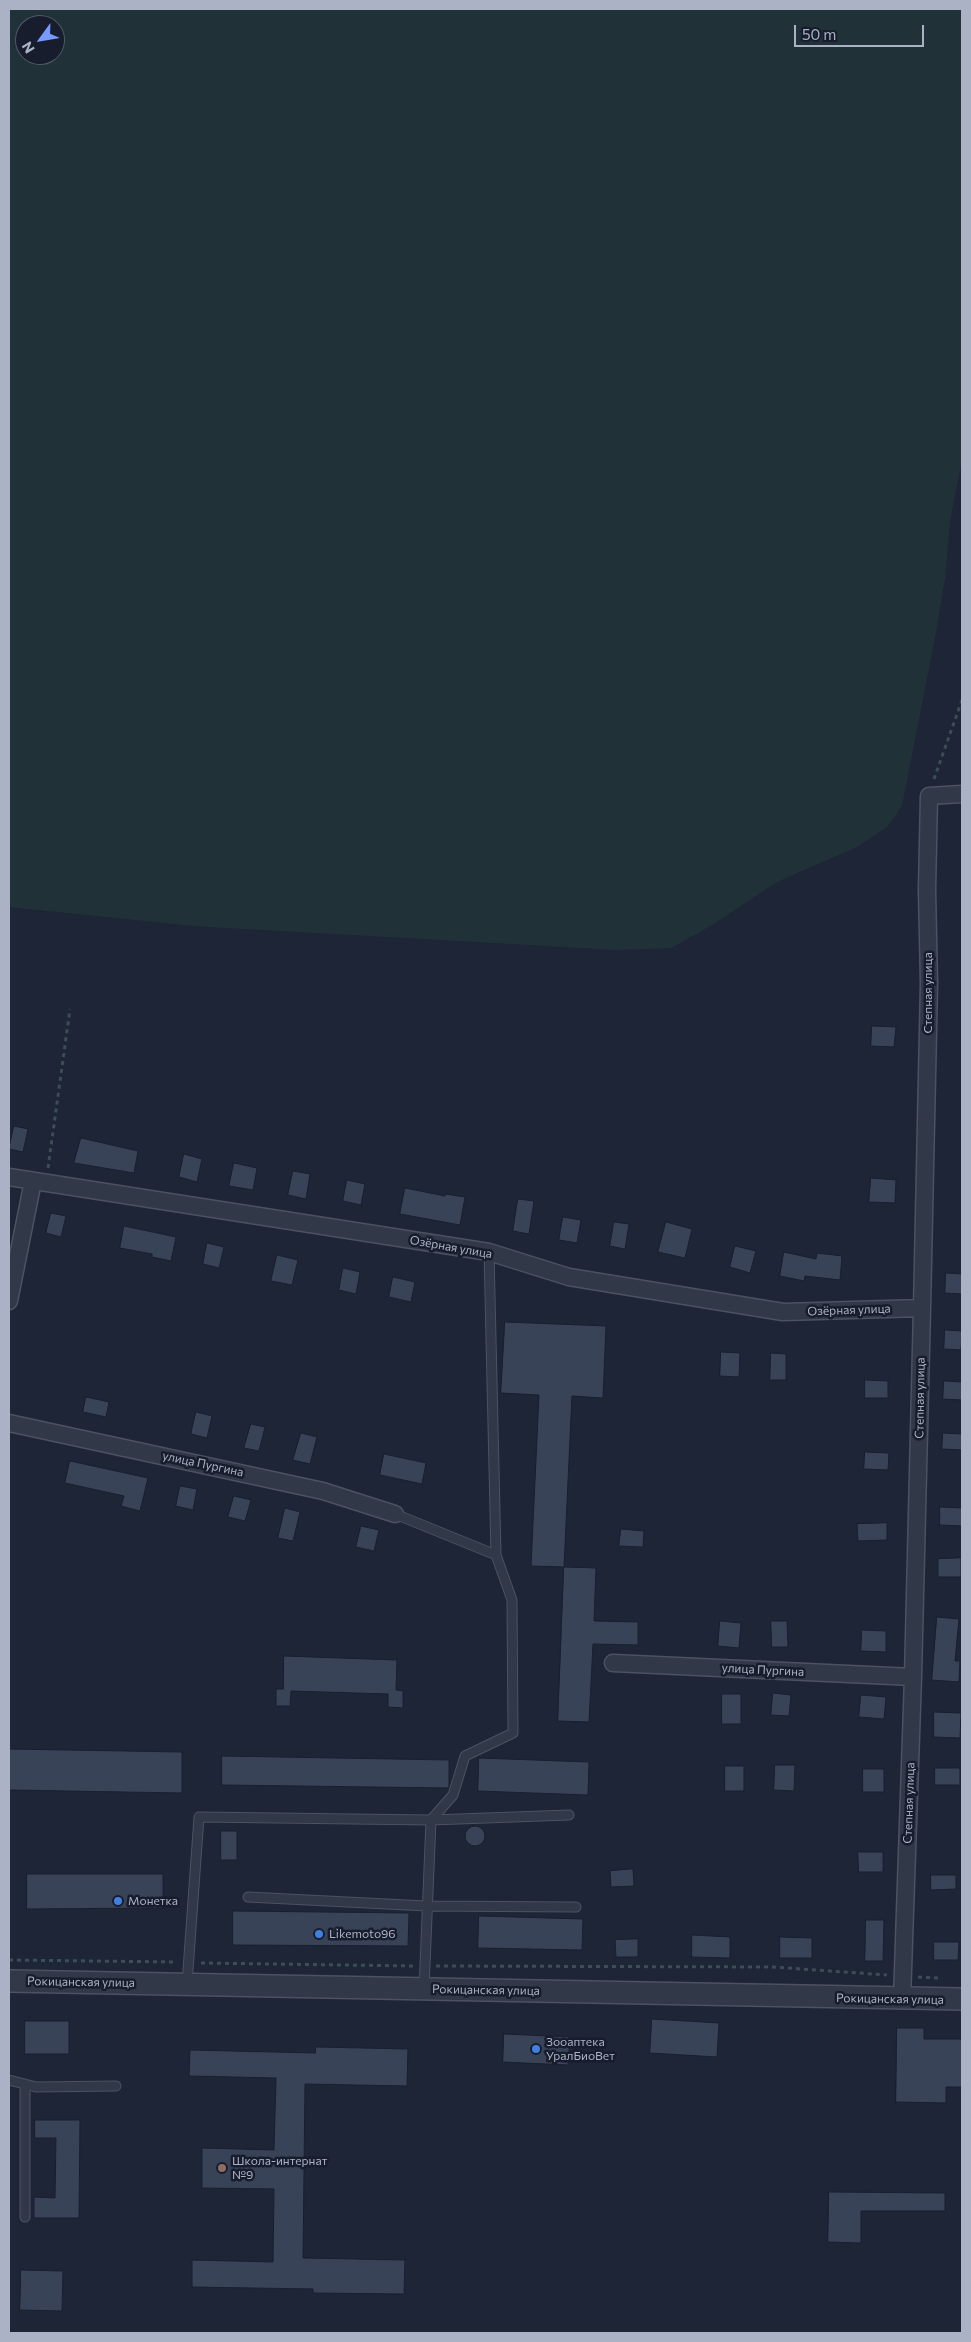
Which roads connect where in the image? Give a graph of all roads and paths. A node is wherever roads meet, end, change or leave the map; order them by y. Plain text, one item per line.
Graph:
1 (962, 700) edge
2 (962, 794) edge
3 (928, 796) junction
4 (70, 1009) dead end
5 (9, 1177) edge
6 (40, 1182) junction
7 (489, 1252) junction
8 (9, 1301) edge
9 (922, 1308) junction
10 (9, 1423) edge
11 (395, 1514) joint
12 (496, 1555) junction
13 (613, 1663) dead end
14 (913, 1678) junction
15 (569, 1815) dead end
16 (431, 1820) junction
17 (248, 1897) dead end
18 (426, 1906) junction
19 (576, 1906) dead end
20 (9, 1960) edge
21 (188, 1963) junction
22 (424, 1966) junction
23 (903, 1976) junction
24 (948, 1978) dead end
25 (9, 1981) edge
26 (187, 1984) junction
27 (424, 1989) junction
28 (902, 1999) junction
29 (962, 2000) edge
30 (9, 2080) edge
31 (25, 2084) junction
32 (116, 2086) dead end
33 (25, 2218) dead end

1 - 3 path
2 - 3 street
3 - 9 street, Степная улица
4 - 6 path
5 - 6 street, Озёрная улица
6 - 7 street, Озёрная улица
6 - 8 street
7 - 9 street, Озёрная улица
7 - 12 lane
9 - 14 street, Степная улица
10 - 11 street, улица Пургина
11 - 12 lane
12 - 16 lane
13 - 14 street, улица Пургина
14 - 23 street, Степная улица
15 - 16 lane
16 - 18 lane
16 - 21 lane
17 - 18 lane
18 - 19 lane
18 - 22 lane
20 - 21 path
21 - 22 path
21 - 26 lane
22 - 23 path
22 - 27 lane
23 - 24 path
23 - 28 street, Степная улица
25 - 26 street, Рокицанская улица
26 - 27 street, Рокицанская улица
27 - 28 street, Рокицанская улица
28 - 29 street, Рокицанская улица
30 - 31 lane
31 - 32 lane
31 - 33 lane

